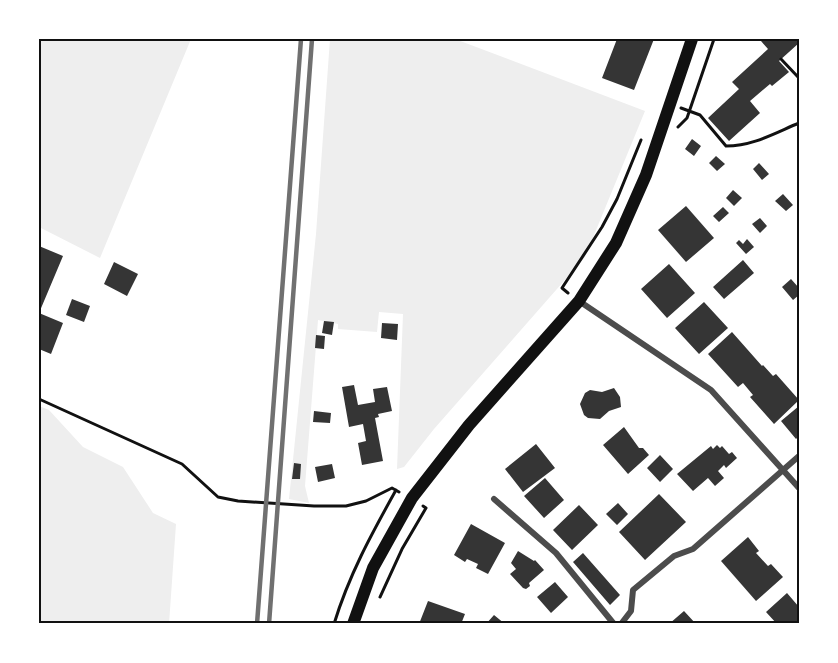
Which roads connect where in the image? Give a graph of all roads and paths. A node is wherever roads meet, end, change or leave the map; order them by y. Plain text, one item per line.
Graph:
1 (692, 39) edge
2 (781, 59) dead end
3 (799, 77) edge
4 (671, 105) junction
5 (799, 123) edge
6 (644, 133) dead end
7 (579, 301) junction
8 (39, 399) edge
9 (799, 456) edge
10 (783, 470) junction
11 (799, 488) edge
12 (494, 499) dead end
13 (314, 506) dead end
14 (353, 624) edge
15 (614, 624) edge
16 (621, 624) edge

1 - 4 main road
2 - 3 path
4 - 5 path
4 - 7 main road
6 - 7 path
7 - 10 street
7 - 14 main road
8 - 13 path
9 - 10 street
10 - 11 street
10 - 16 street
12 - 15 street

